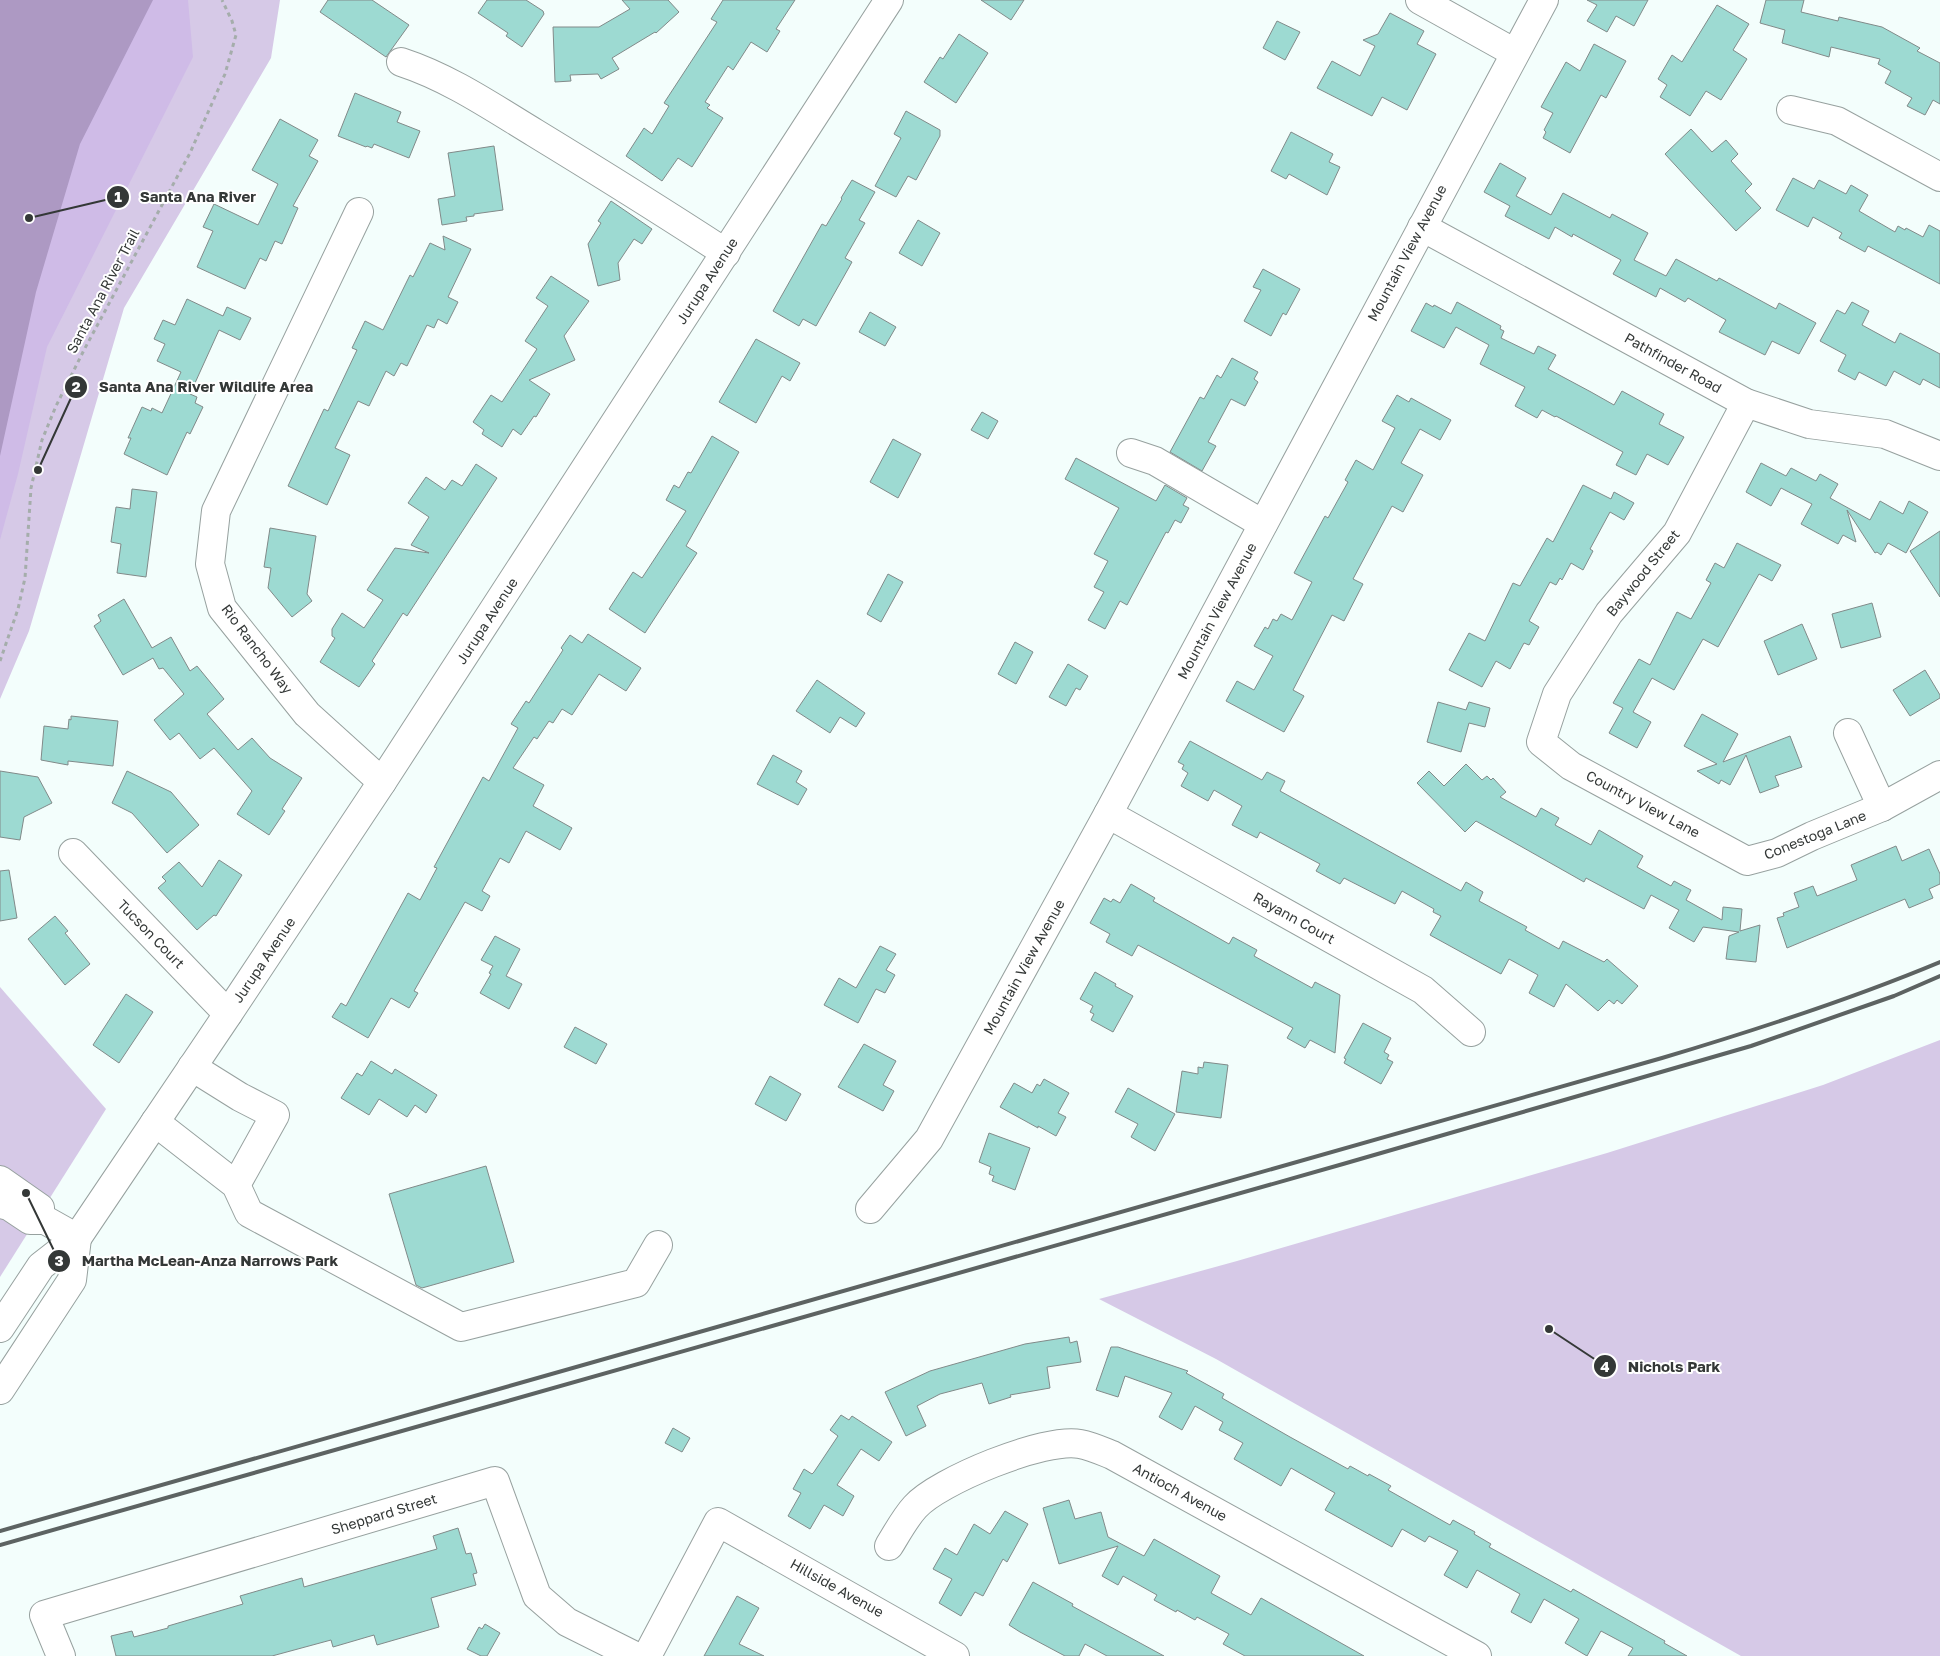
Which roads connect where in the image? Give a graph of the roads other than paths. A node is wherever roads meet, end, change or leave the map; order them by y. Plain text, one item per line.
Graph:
1 (889, 0) edge
2 (1420, 0) edge
3 (1544, 0) edge
4 (1516, 53) junction
5 (401, 62) dead end
6 (1790, 110) dead end
7 (1940, 177) edge
8 (359, 212) dead end
9 (1422, 227) junction
10 (726, 253) junction
11 (1746, 403) junction
12 (1131, 453) dead end
13 (1940, 456) edge
14 (1263, 524) junction
15 (1848, 733) dead end
16 (1542, 742) joint
17 (1940, 775) edge
18 (382, 782) junction
19 (1882, 807) junction
20 (1108, 814) junction
21 (73, 853) dead end
22 (1747, 861) joint
23 (228, 1014) junction
24 (1472, 1032) dead end
25 (192, 1067) junction
26 (155, 1122) junction
27 (0, 1180) edge
28 (236, 1186) junction
29 (0, 1204) edge
30 (870, 1209) dead end
31 (46, 1220) junction
32 (77, 1238) junction
33 (658, 1245) dead end
34 (0, 1328) edge
35 (0, 1390) edge
36 (889, 1546) dead end
37 (61, 1656) edge
38 (635, 1656) edge
39 (647, 1656) edge
40 (955, 1656) edge
41 (1477, 1656) edge

1 - 10 street, Jurupa Avenue
2 - 4 street
3 - 4 street, Mountain View Avenue
4 - 9 street, Mountain View Avenue
5 - 10 street
6 - 7 street
8 - 18 street, Rio Rancho Way
9 - 11 street, Pathfinder Road
9 - 14 street, Mountain View Avenue
10 - 18 street, Jurupa Avenue
11 - 13 street, Pathfinder Road
11 - 16 street, Baywood Street
12 - 14 street
14 - 20 street, Mountain View Avenue
15 - 19 street, Conestoga Lane
16 - 22 street, Country View Lane
17 - 19 street, Conestoga Lane
18 - 23 street, Jurupa Avenue
19 - 22 street, Conestoga Lane
20 - 24 street, Rayann Court
20 - 30 street, Mountain View Avenue
21 - 23 street, Tucson Court
23 - 25 street, Jurupa Avenue
25 - 26 street, Jurupa Avenue
25 - 28 street
26 - 28 street
26 - 32 street, Jurupa Avenue
27 - 31 street
28 - 33 street
29 - 31 street
31 - 32 street
32 - 34 street, Jurupa Avenue
32 - 35 street, Jurupa Avenue
36 - 41 street, Antioch Avenue
37 - 38 street, Sheppard Street
39 - 40 street, Hillside Avenue

